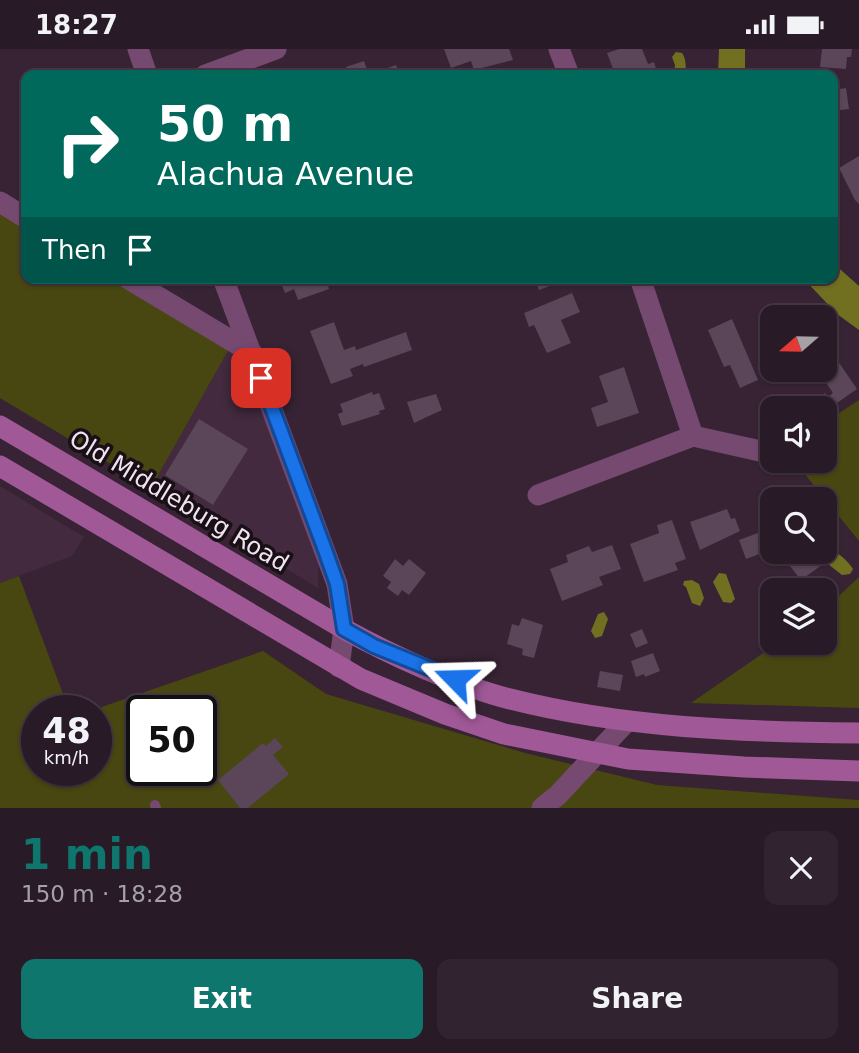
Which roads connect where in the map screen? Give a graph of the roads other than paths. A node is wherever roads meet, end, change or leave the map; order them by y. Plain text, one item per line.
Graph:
1 (138, 49) edge
2 (276, 49) edge
3 (559, 49) edge
4 (145, 70) edge
5 (219, 70) edge
6 (567, 70) edge
7 (0, 202) edge
8 (21, 215) edge
9 (137, 284) edge
10 (225, 284) edge
11 (642, 284) edge
12 (252, 353) junction
13 (0, 426) edge
14 (693, 436) junction
15 (760, 451) edge
16 (52, 457) junction
17 (0, 466) edge
18 (35, 487) junction
19 (538, 495) dead end
20 (344, 629) junction
21 (339, 667) junction
22 (627, 722) junction
23 (859, 733) edge
24 (596, 752) junction
25 (859, 771) edge
26 (542, 808) edge

1 - 4 street
2 - 5 street
3 - 6 street
7 - 8 street
9 - 12 street
10 - 12 street
11 - 14 street
12 - 20 street
13 - 16 main road, Old Middleburg Road
14 - 15 street
14 - 19 street
16 - 18 main road
16 - 20 main road, Old Middleburg Road
17 - 18 main road
18 - 21 main road
20 - 21 street
20 - 22 main road, Old Middleburg Road
21 - 24 main road
22 - 23 main road, Old Middleburg Road
22 - 24 street
24 - 25 main road
24 - 26 street

